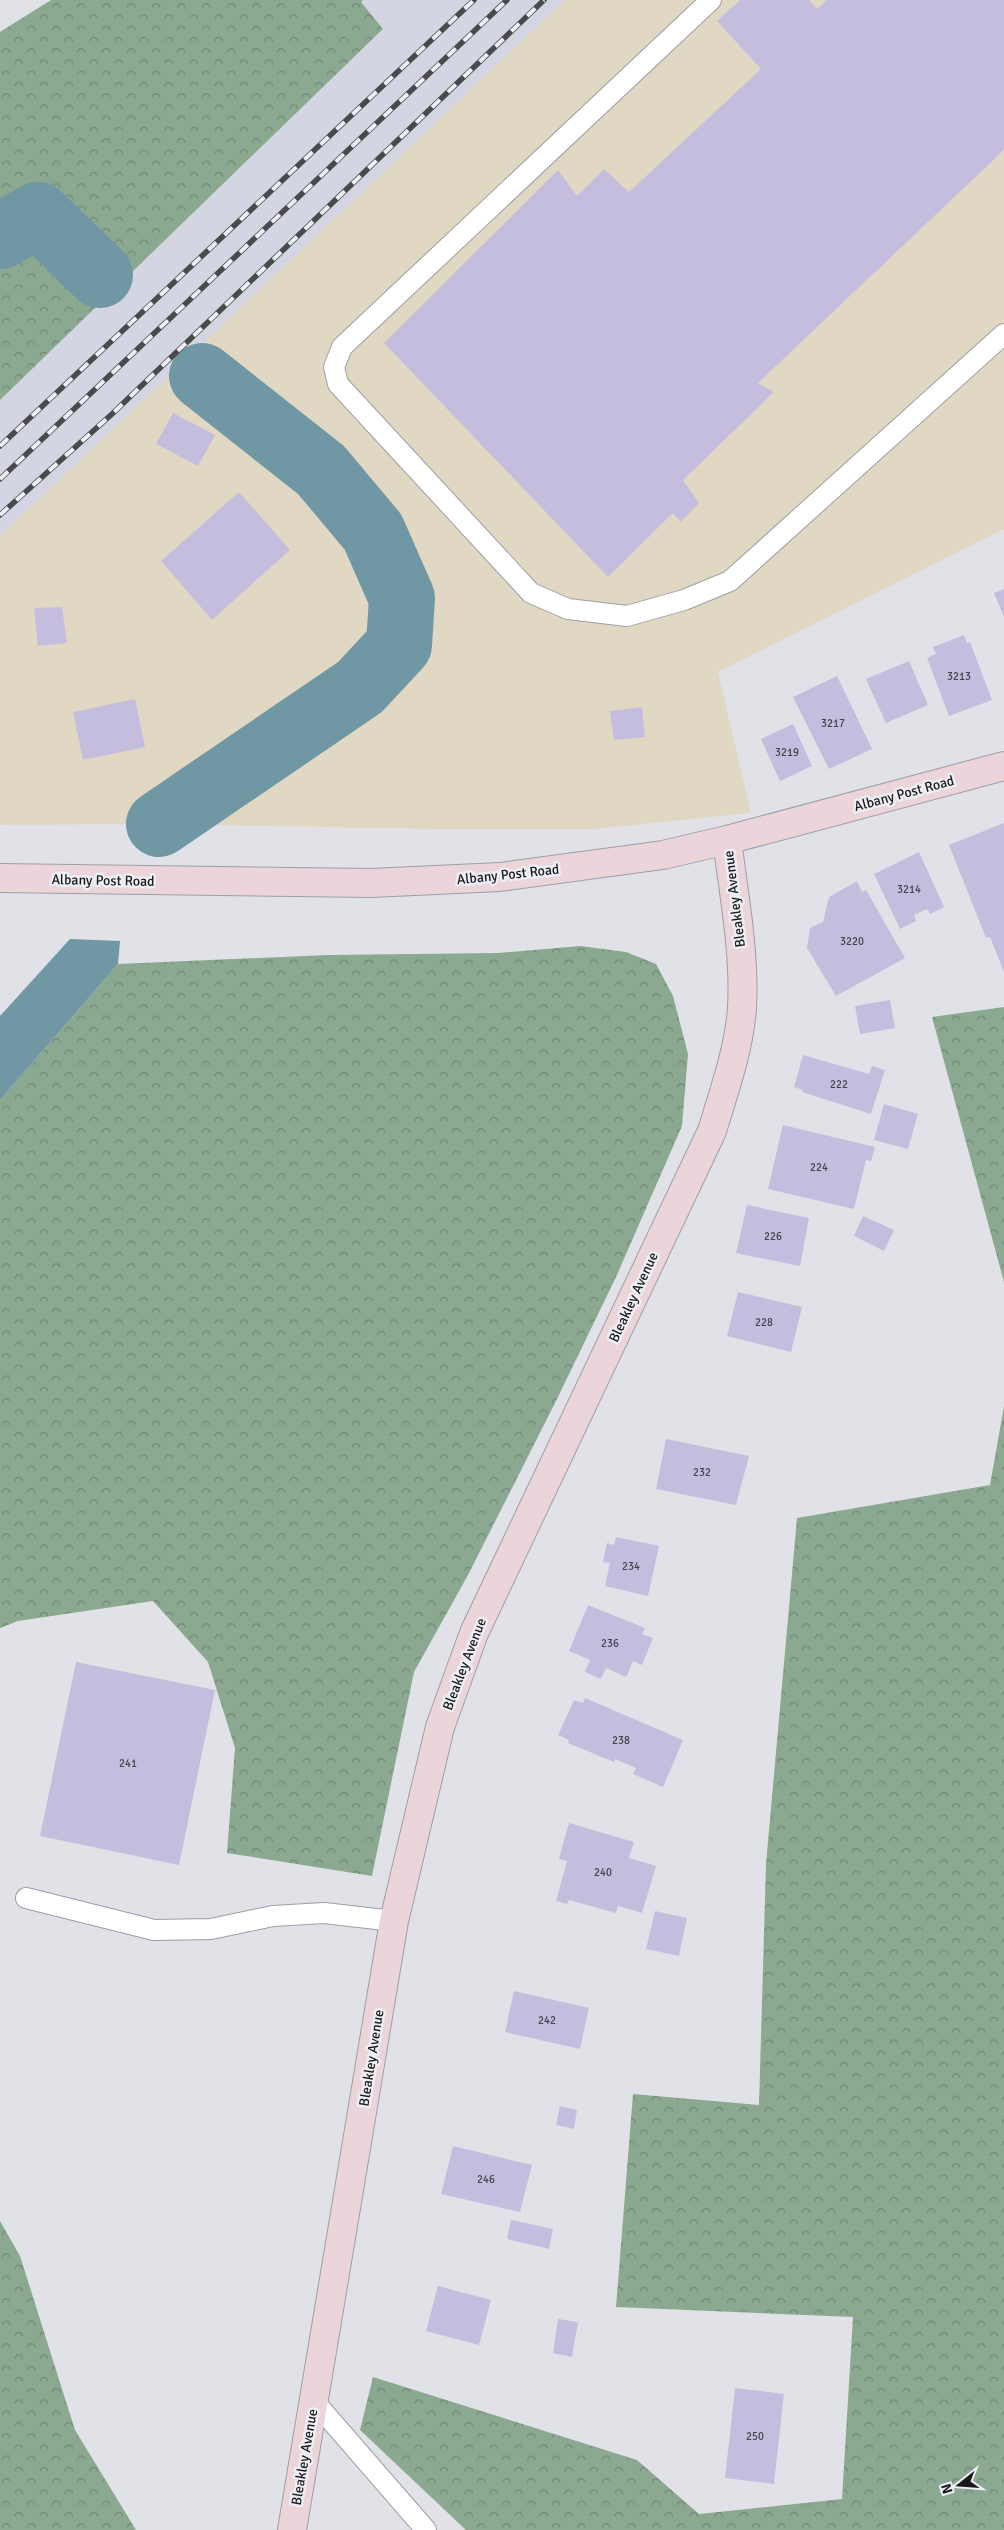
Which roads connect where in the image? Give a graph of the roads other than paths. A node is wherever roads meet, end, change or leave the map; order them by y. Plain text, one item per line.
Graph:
1 (711, 0) edge
2 (1004, 334) edge
3 (1004, 766) edge
4 (727, 840) junction
5 (0, 878) edge
6 (26, 1898) dead end
7 (394, 1921) junction
8 (314, 2400) junction
9 (292, 2530) edge
10 (426, 2530) edge

1 - 2 lane
3 - 4 street, Albany Post Road
4 - 5 street, Albany Post Road
4 - 7 street, Bleakley Avenue
6 - 7 lane
7 - 8 street, Bleakley Avenue
8 - 9 street, Bleakley Avenue
8 - 10 lane

